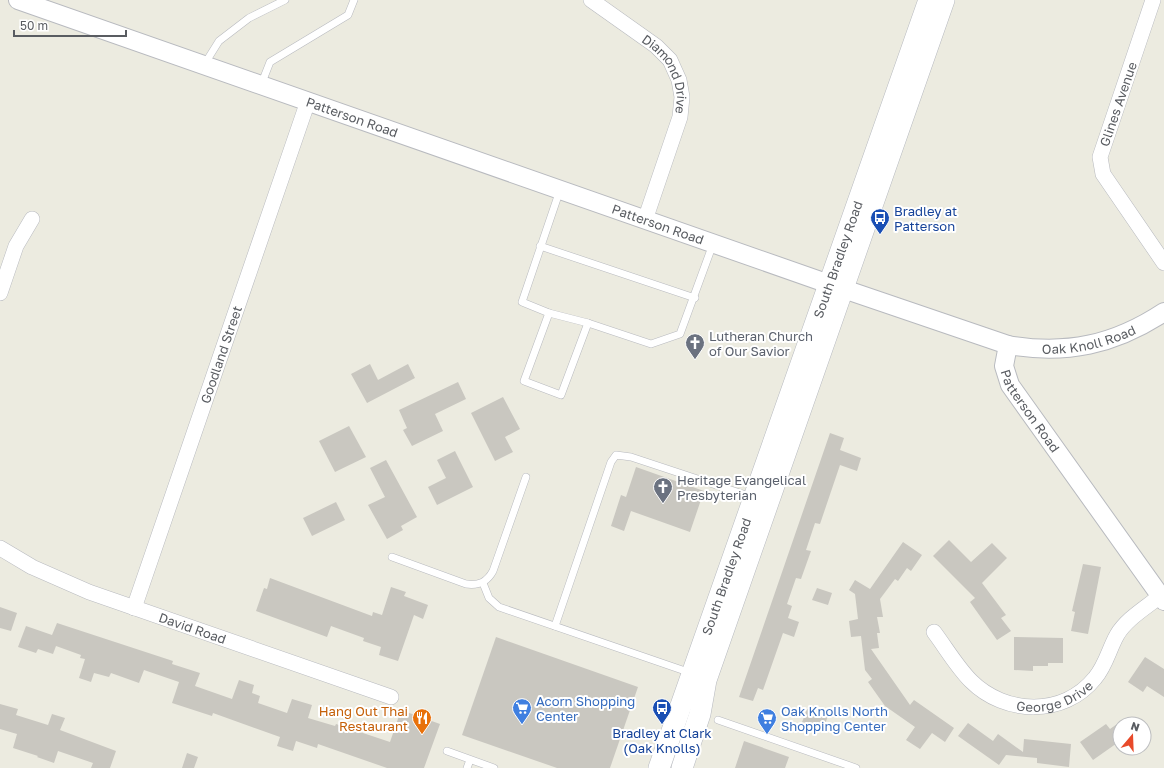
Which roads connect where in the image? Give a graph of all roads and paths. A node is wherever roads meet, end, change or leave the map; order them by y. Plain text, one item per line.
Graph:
1 (18, 0) edge
2 (285, 0) edge
3 (354, 0) edge
4 (591, 0) edge
5 (929, 0) edge
6 (944, 0) edge
7 (1153, 0) edge
8 (204, 65) junction
9 (261, 85) junction
10 (308, 102) junction
11 (560, 190) junction
12 (32, 219) dead end
13 (645, 220) junction
14 (713, 244) junction
15 (540, 246) junction
16 (1164, 263) edge
17 (836, 287) junction
18 (0, 293) edge
19 (695, 298) junction
20 (1164, 312) edge
21 (550, 313) junction
22 (588, 323) junction
23 (1008, 345) junction
24 (526, 477) dead end
25 (754, 498) junction
26 (0, 548) edge
27 (392, 558) dead end
28 (482, 583) junction
29 (1162, 599) edge
30 (134, 608) junction
31 (555, 626) junction
32 (934, 632) dead end
33 (699, 677) junction
34 (391, 697) dead end
35 (718, 720) dead end
36 (694, 733) junction
37 (446, 751) dead end
38 (470, 760) junction
39 (467, 768) edge
40 (494, 768) edge
41 (658, 768) edge
42 (670, 768) edge
43 (682, 768) edge
44 (856, 768) edge

1 - 8 street, Patterson Road
2 - 8 lane
3 - 9 lane
4 - 13 street, Diamond Drive
5 - 17 main road, South Bradley Road
6 - 17 main road, South Bradley Road
7 - 16 street, Glines Avenue
8 - 9 street, Patterson Road
9 - 10 street, Patterson Road
10 - 11 street, Patterson Road
10 - 30 street, Goodland Street
11 - 13 street, Patterson Road
11 - 15 lane
12 - 18 street
13 - 14 street, Patterson Road
14 - 17 street, Patterson Road
14 - 19 lane
15 - 19 lane
15 - 21 lane
17 - 23 street, Patterson Road
17 - 25 main road, South Bradley Road
17 - 33 main road, South Bradley Road
19 - 22 lane
20 - 23 street, Oak Knoll Road
21 - 22 lane
21 - 22 lane
23 - 29 street, Patterson Road
24 - 28 lane
25 - 31 lane
25 - 33 main road, South Bradley Road
26 - 30 street, David Road
27 - 28 lane
28 - 31 lane
29 - 32 street, George Drive
30 - 34 street, David Road
31 - 33 lane
33 - 36 main road, South Bradley Road
33 - 41 main road, South Bradley Road
35 - 44 lane
36 - 42 main road
36 - 43 main road, South Bradley Road
37 - 38 lane
38 - 39 lane
38 - 40 lane

